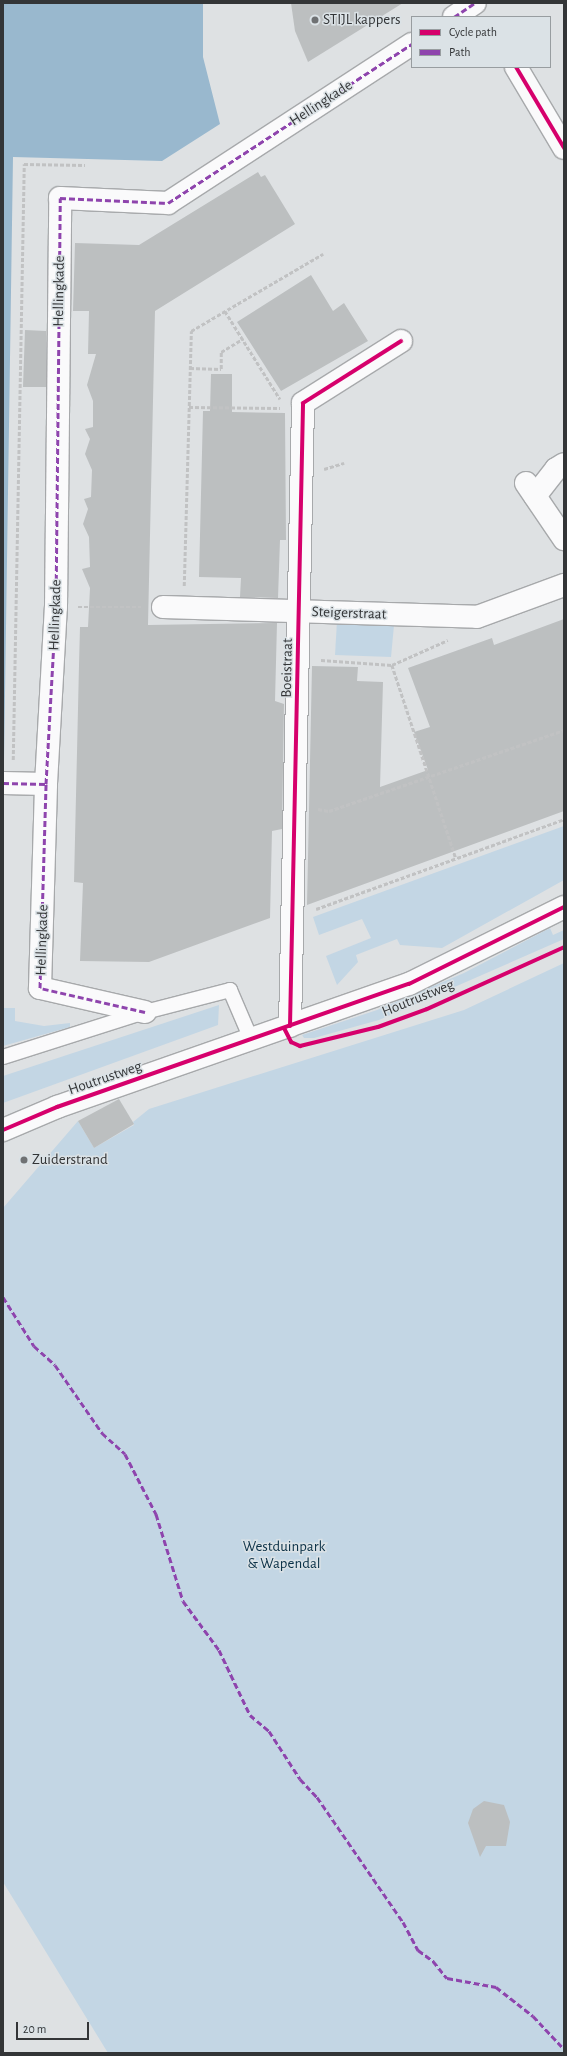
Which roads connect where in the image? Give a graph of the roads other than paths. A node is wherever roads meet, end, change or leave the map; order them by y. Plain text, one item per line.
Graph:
1 (475, 3) edge
2 (478, 3) edge
3 (456, 16) edge
4 (485, 16) edge
5 (411, 45) edge
6 (517, 68) edge
7 (564, 148) edge
8 (401, 341) dead end
9 (564, 464) edge
10 (564, 539) edge
11 (564, 586) edge
12 (173, 608) road end
13 (300, 612) junction
14 (8, 783) edge
15 (46, 784) junction
16 (564, 907) edge
17 (145, 1012) junction
18 (290, 1026) junction
19 (251, 1039) junction
20 (3, 1057) edge
21 (3, 1130) edge

1 - 3 street
2 - 4 street
5 - 15 street, Hellingkade
6 - 7 street
8 - 13 street, Boeistraat
9 - 10 street
11 - 13 street, Steigerstraat
12 - 13 street, Steigerstraat
13 - 18 street, Boeistraat
14 - 15 street
15 - 17 street, Hellingkade
16 - 18 street, Houtrustweg
17 - 19 lane
17 - 20 lane
18 - 19 street, Houtrustweg
19 - 21 street, Houtrustweg

